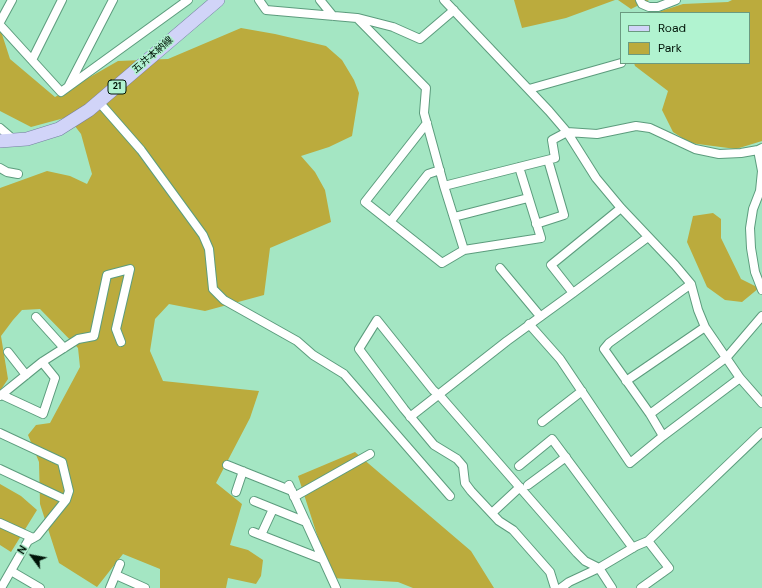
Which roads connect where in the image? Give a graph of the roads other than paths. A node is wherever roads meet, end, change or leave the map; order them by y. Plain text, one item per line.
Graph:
1 (12, 0) edge
2 (62, 0) edge
3 (113, 0) edge
4 (188, 0) edge
5 (218, 0) edge
6 (259, 0) edge
7 (320, 0) edge
8 (444, 0) edge
9 (640, 0) edge
10 (676, 0) edge
11 (454, 10) junction
12 (333, 16) junction
13 (357, 18) junction
14 (0, 24) edge
15 (32, 60) junction
16 (620, 63) edge
17 (68, 87) junction
18 (529, 89) junction
19 (99, 102) junction
20 (427, 123) junction
21 (0, 128) edge
22 (567, 132) junction
23 (14, 140) junction
24 (0, 141) edge
25 (760, 149) edge
26 (548, 160) junction
27 (518, 167) junction
28 (0, 168) edge
29 (440, 170) junction
30 (18, 174) dead end
31 (444, 186) junction
32 (528, 198) junction
33 (621, 208) junction
34 (454, 217) junction
35 (390, 222) junction
36 (536, 224) junction
37 (648, 237) junction
38 (464, 250) junction
39 (500, 268) dead end
40 (691, 284) junction
41 (762, 290) edge
42 (573, 293) junction
43 (540, 316) junction
44 (762, 316) edge
45 (36, 317) dead end
46 (529, 324) junction
47 (705, 327) junction
48 (121, 342) dead end
49 (64, 348) junction
50 (8, 352) dead end
51 (727, 357) junction
52 (42, 362) junction
53 (26, 375) junction
54 (740, 378) junction
55 (626, 381) junction
56 (582, 392) junction
57 (1, 395) edge
58 (438, 395) junction
59 (762, 403) edge
60 (650, 414) junction
61 (410, 417) junction
62 (542, 422) dead end
63 (762, 432) edge
64 (0, 433) edge
65 (663, 436) junction
66 (370, 454) dead end
67 (566, 457) junction
68 (227, 465) dead end
69 (519, 466) dead end
70 (0, 469) edge
71 (243, 471) junction
72 (524, 486) junction
73 (292, 491) junction
74 (236, 492) dead end
75 (450, 496) dead end
76 (66, 500) junction
77 (254, 501) dead end
78 (273, 509) junction
79 (492, 512) junction
80 (306, 522) junction
81 (0, 523) edge
82 (33, 538) junction
83 (648, 541) junction
84 (633, 548) junction
85 (322, 559) junction
86 (120, 564) dead end
87 (599, 568) junction
88 (11, 571) junction
89 (116, 575) junction
90 (571, 585) edge
91 (1, 588) edge
92 (40, 588) edge
93 (110, 588) edge
94 (145, 588) edge
95 (336, 588) edge
96 (555, 588) edge
97 (561, 588) edge
98 (612, 588) edge
99 (641, 588) edge

1 - 14 street
2 - 15 street
3 - 17 street
4 - 17 street
5 - 19 main road, 五井本納線 / 21
6 - 12 street
7 - 12 street
8 - 11 street
9 - 10 street
11 - 13 street
11 - 18 street
12 - 13 street
13 - 20 street
14 - 15 street
15 - 17 street
16 - 18 street
18 - 22 street
19 - 23 main road, 五井本納線 / 21
19 - 75 street
20 - 29 street
20 - 35 street
21 - 23 street
22 - 25 street
22 - 26 street
22 - 33 street
23 - 24 main road, 五井本納線 / 21
25 - 41 street
26 - 27 street
26 - 36 street
27 - 31 street
27 - 32 street
28 - 30 street
29 - 31 street
29 - 35 street
31 - 34 street
32 - 34 street
32 - 36 street
33 - 37 street
33 - 42 street
34 - 38 street
35 - 38 street
36 - 38 street
37 - 40 street
37 - 42 street
39 - 43 street
40 - 47 street
40 - 55 street
42 - 43 street
43 - 46 street
44 - 51 street
45 - 49 street
46 - 56 street
46 - 58 street
47 - 51 street
47 - 55 street
48 - 49 street
49 - 52 street
50 - 53 street
51 - 54 street
51 - 60 street
52 - 53 street
52 - 57 street
53 - 57 street
54 - 59 street
54 - 65 street
55 - 60 street
56 - 62 street
56 - 65 street
58 - 61 street
58 - 61 street
58 - 72 street
60 - 65 street
61 - 79 street
63 - 83 street
64 - 76 street
66 - 73 street
67 - 69 street
67 - 72 street
67 - 84 street
68 - 71 street
70 - 76 street
71 - 73 street
71 - 74 street
72 - 79 street
72 - 87 street
73 - 80 street
76 - 82 street
77 - 78 street
78 - 80 street
78 - 85 street
79 - 96 street
80 - 85 street
81 - 82 street
82 - 88 street
83 - 84 street
83 - 99 street
84 - 87 street
85 - 95 street
86 - 89 street
87 - 90 street
87 - 98 street
88 - 91 street
88 - 92 street
89 - 93 street
89 - 94 street
90 - 97 street

